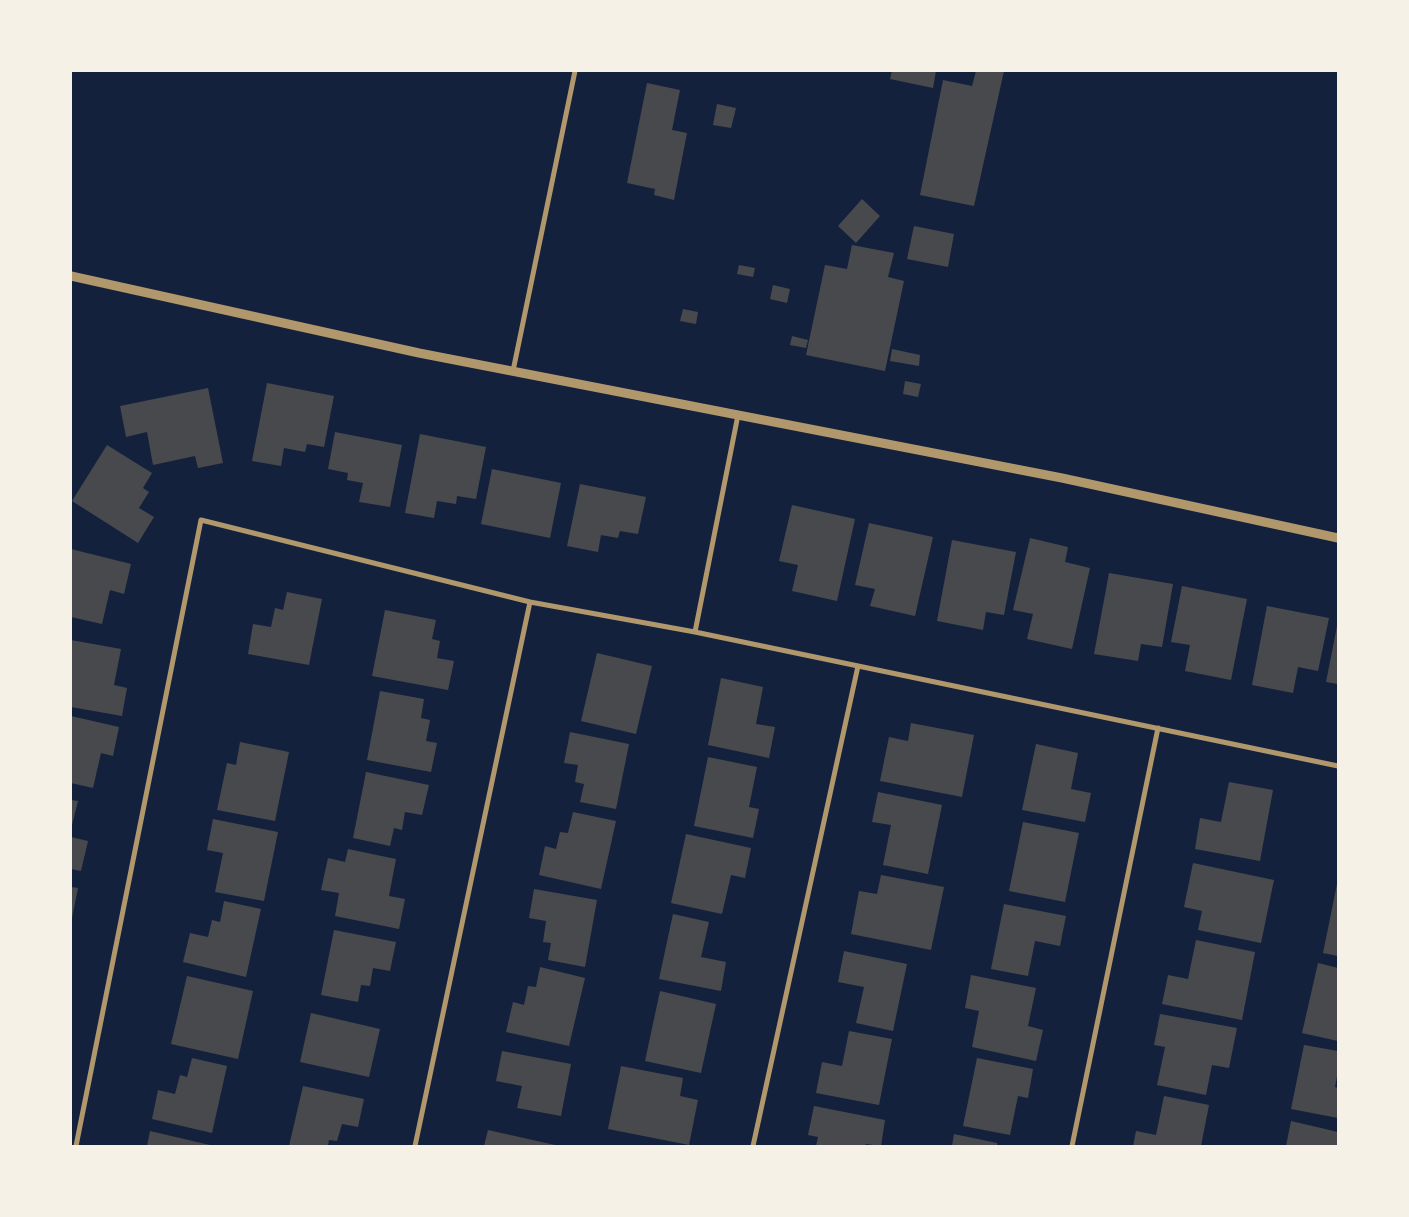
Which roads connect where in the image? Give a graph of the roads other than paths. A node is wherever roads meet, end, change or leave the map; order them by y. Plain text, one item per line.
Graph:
1 (575, 71) edge
2 (71, 276) edge
3 (513, 371) junction
4 (738, 414) junction
5 (1338, 538) edge
6 (530, 602) junction
7 (695, 632) junction
8 (858, 666) junction
9 (1158, 728) junction
10 (1338, 766) edge
11 (76, 1146) edge
12 (415, 1146) edge
13 (753, 1146) edge
14 (1072, 1146) edge

1 - 3 street
2 - 3 street
3 - 4 street
4 - 5 street
4 - 7 street
6 - 7 street
6 - 11 street
6 - 12 street
7 - 8 street
8 - 9 street
8 - 13 street
9 - 10 street
9 - 14 street

